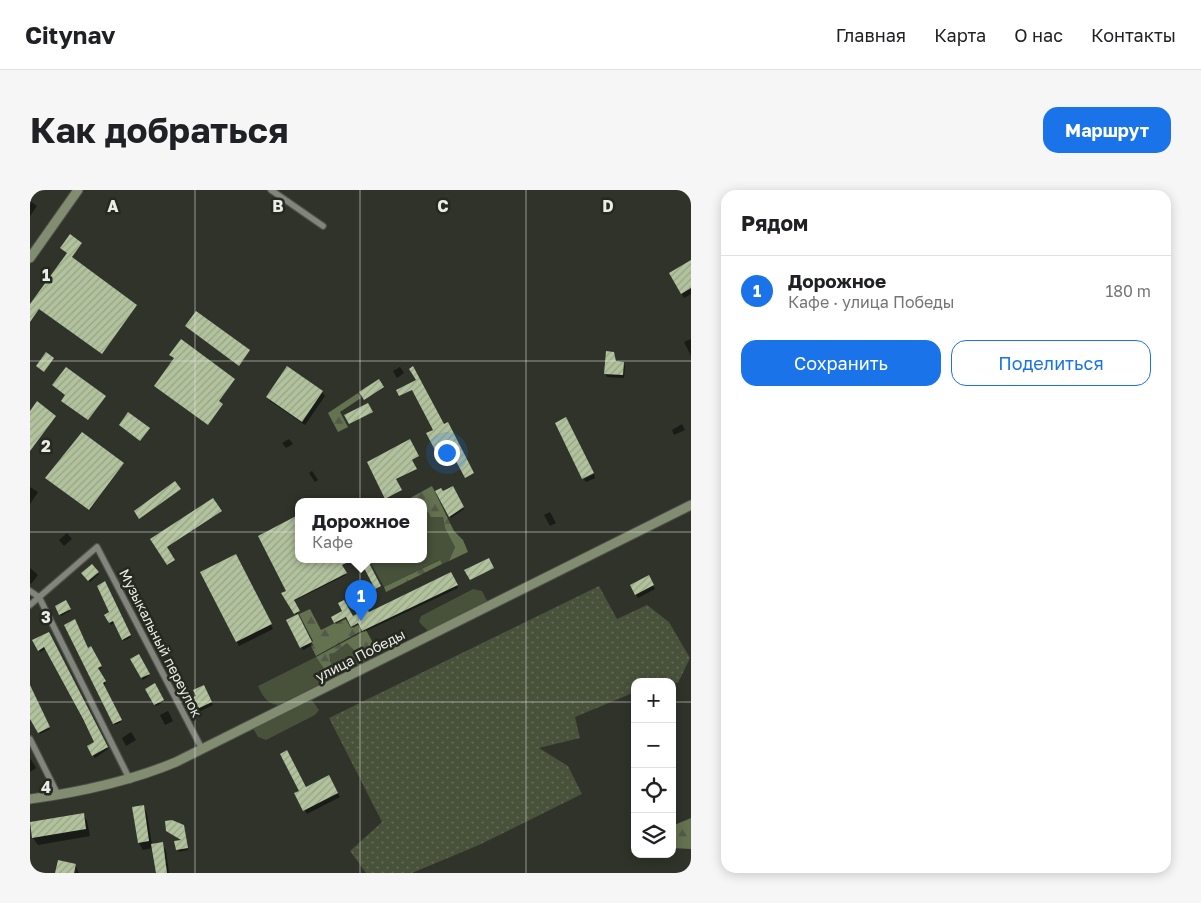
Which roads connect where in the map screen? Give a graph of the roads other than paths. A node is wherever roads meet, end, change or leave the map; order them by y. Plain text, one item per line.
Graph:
1 (78, 190) edge
2 (271, 190) edge
3 (322, 226) dead end
4 (30, 258) edge
5 (691, 505) edge
6 (30, 591) edge
7 (39, 597) junction
8 (30, 605) edge
9 (30, 739) edge
10 (202, 749) junction
11 (130, 780) junction
12 (58, 795) junction
13 (30, 799) edge

1 - 4 main road
2 - 3 street
5 - 10 main road, улица Победы
6 - 7 street
7 - 8 street
7 - 10 street, Музыкальный переулок
7 - 11 street
9 - 12 street
10 - 11 main road, улица Победы
11 - 12 main road, улица Победы
12 - 13 main road, улица Победы

